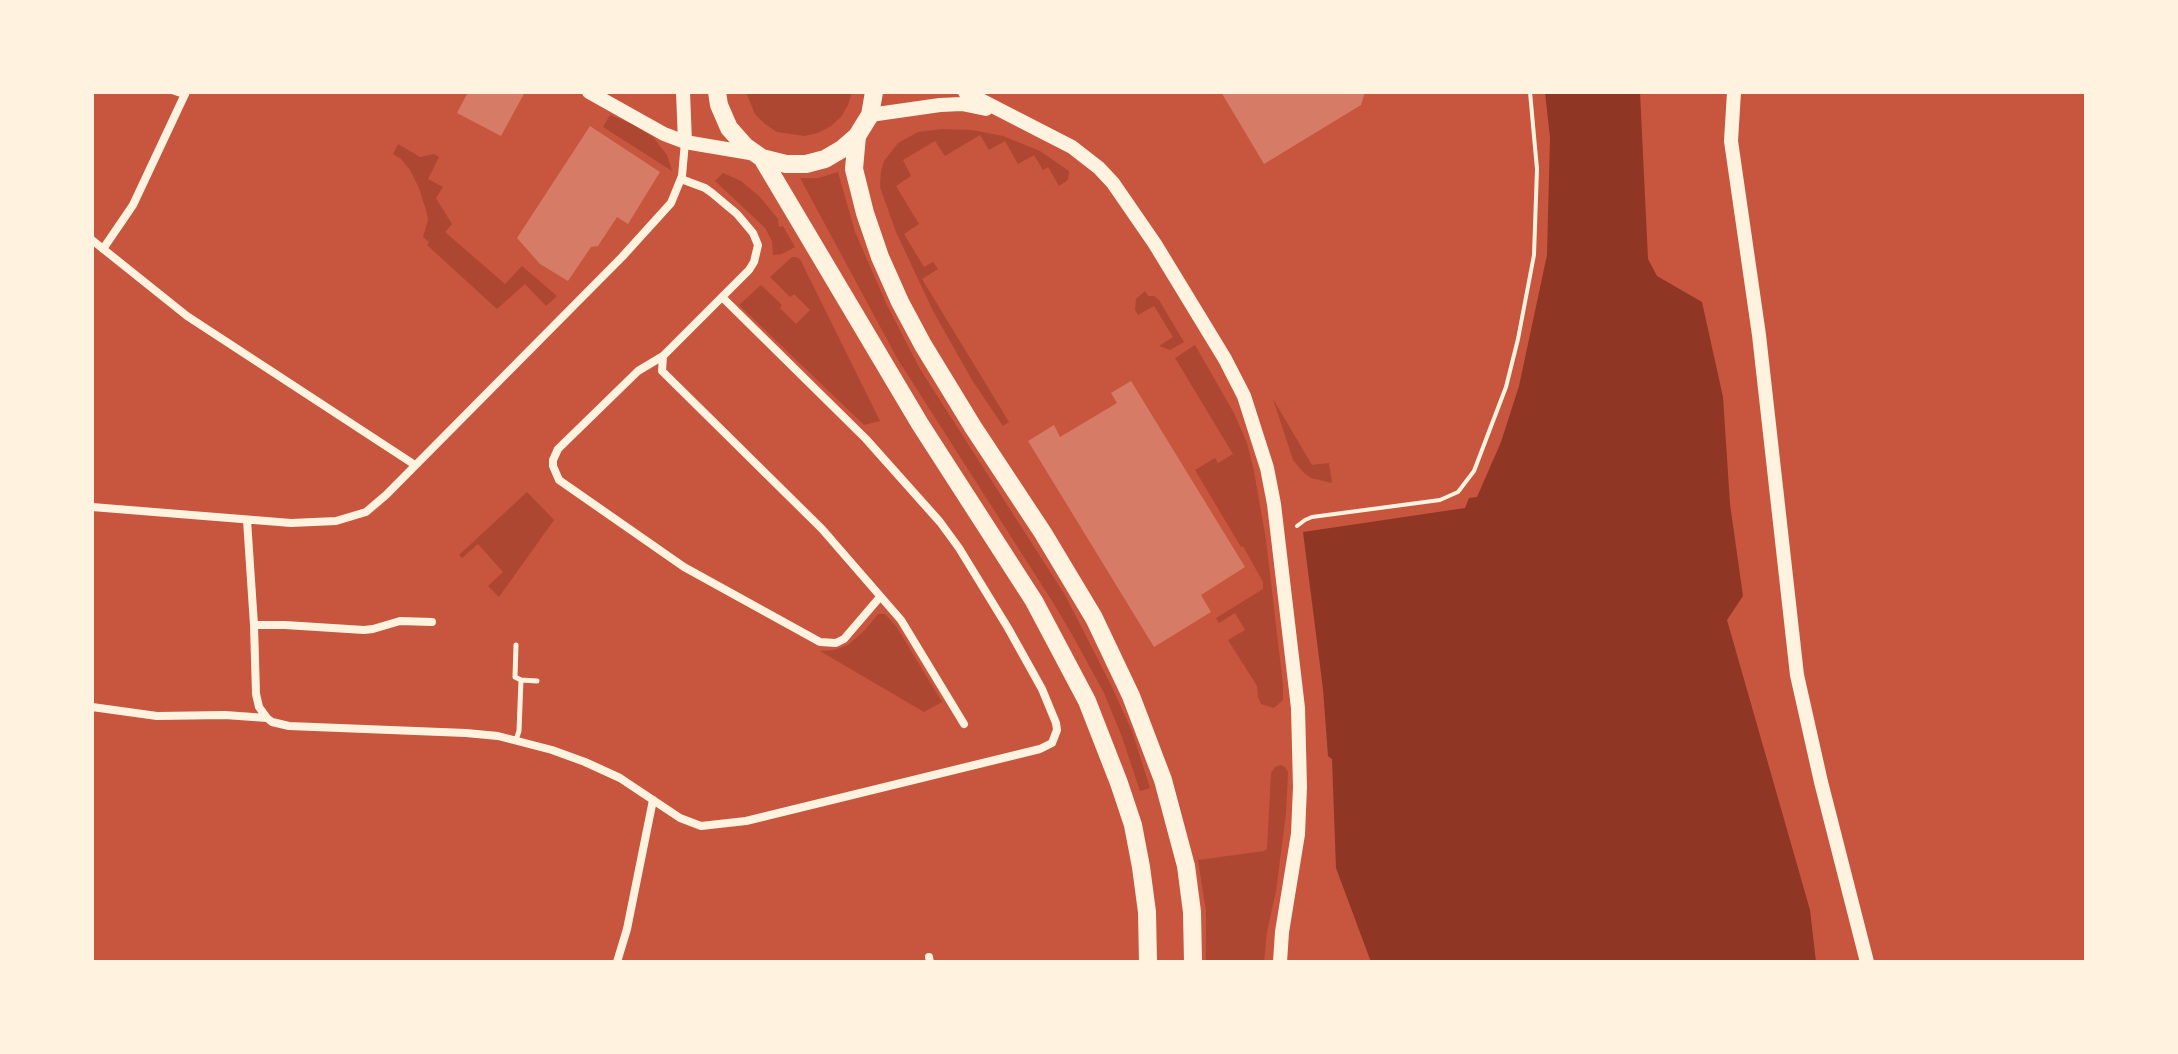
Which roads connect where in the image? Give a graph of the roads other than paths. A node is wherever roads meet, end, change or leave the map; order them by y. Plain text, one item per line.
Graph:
1 (173, 92) edge
2 (589, 92) edge
3 (683, 92) edge
4 (717, 92) edge
5 (874, 92) edge
6 (965, 92) edge
7 (1734, 92) edge
8 (185, 94) edge
9 (1002, 112) junction
10 (870, 115) junction
11 (857, 136) junction
12 (685, 142) junction
13 (759, 156) junction
14 (681, 179) junction
15 (92, 240) edge
16 (103, 249) junction
17 (722, 297) junction
18 (663, 356) junction
19 (415, 465) junction
20 (92, 507) edge
21 (247, 520) junction
22 (880, 597) junction
23 (432, 622) dead end
24 (254, 625) junction
25 (516, 645) dead end
26 (521, 680) junction
27 (537, 681) dead end
28 (92, 707) edge
29 (267, 718) junction
30 (964, 724) dead end
31 (516, 740) junction
32 (653, 800) junction
33 (617, 962) edge
34 (1148, 962) edge
35 (1193, 962) edge
36 (1280, 962) edge
37 (1867, 962) edge

1 - 8 lane
2 - 12 street
3 - 12 street
4 - 13 highway
5 - 10 highway
6 - 9 street
7 - 37 street
8 - 16 street
9 - 10 street
9 - 36 street
10 - 11 highway
11 - 13 highway
11 - 35 highway
12 - 13 street
12 - 14 street
13 - 34 highway
14 - 17 street
14 - 19 street
15 - 16 street
16 - 19 street
17 - 18 street
17 - 32 street
18 - 22 street
18 - 22 street
19 - 21 street
20 - 21 street
21 - 24 street
22 - 30 street
23 - 24 street
24 - 29 street
25 - 26 lane
26 - 27 lane
26 - 31 lane
28 - 29 street
29 - 31 street
31 - 32 street
32 - 33 street

